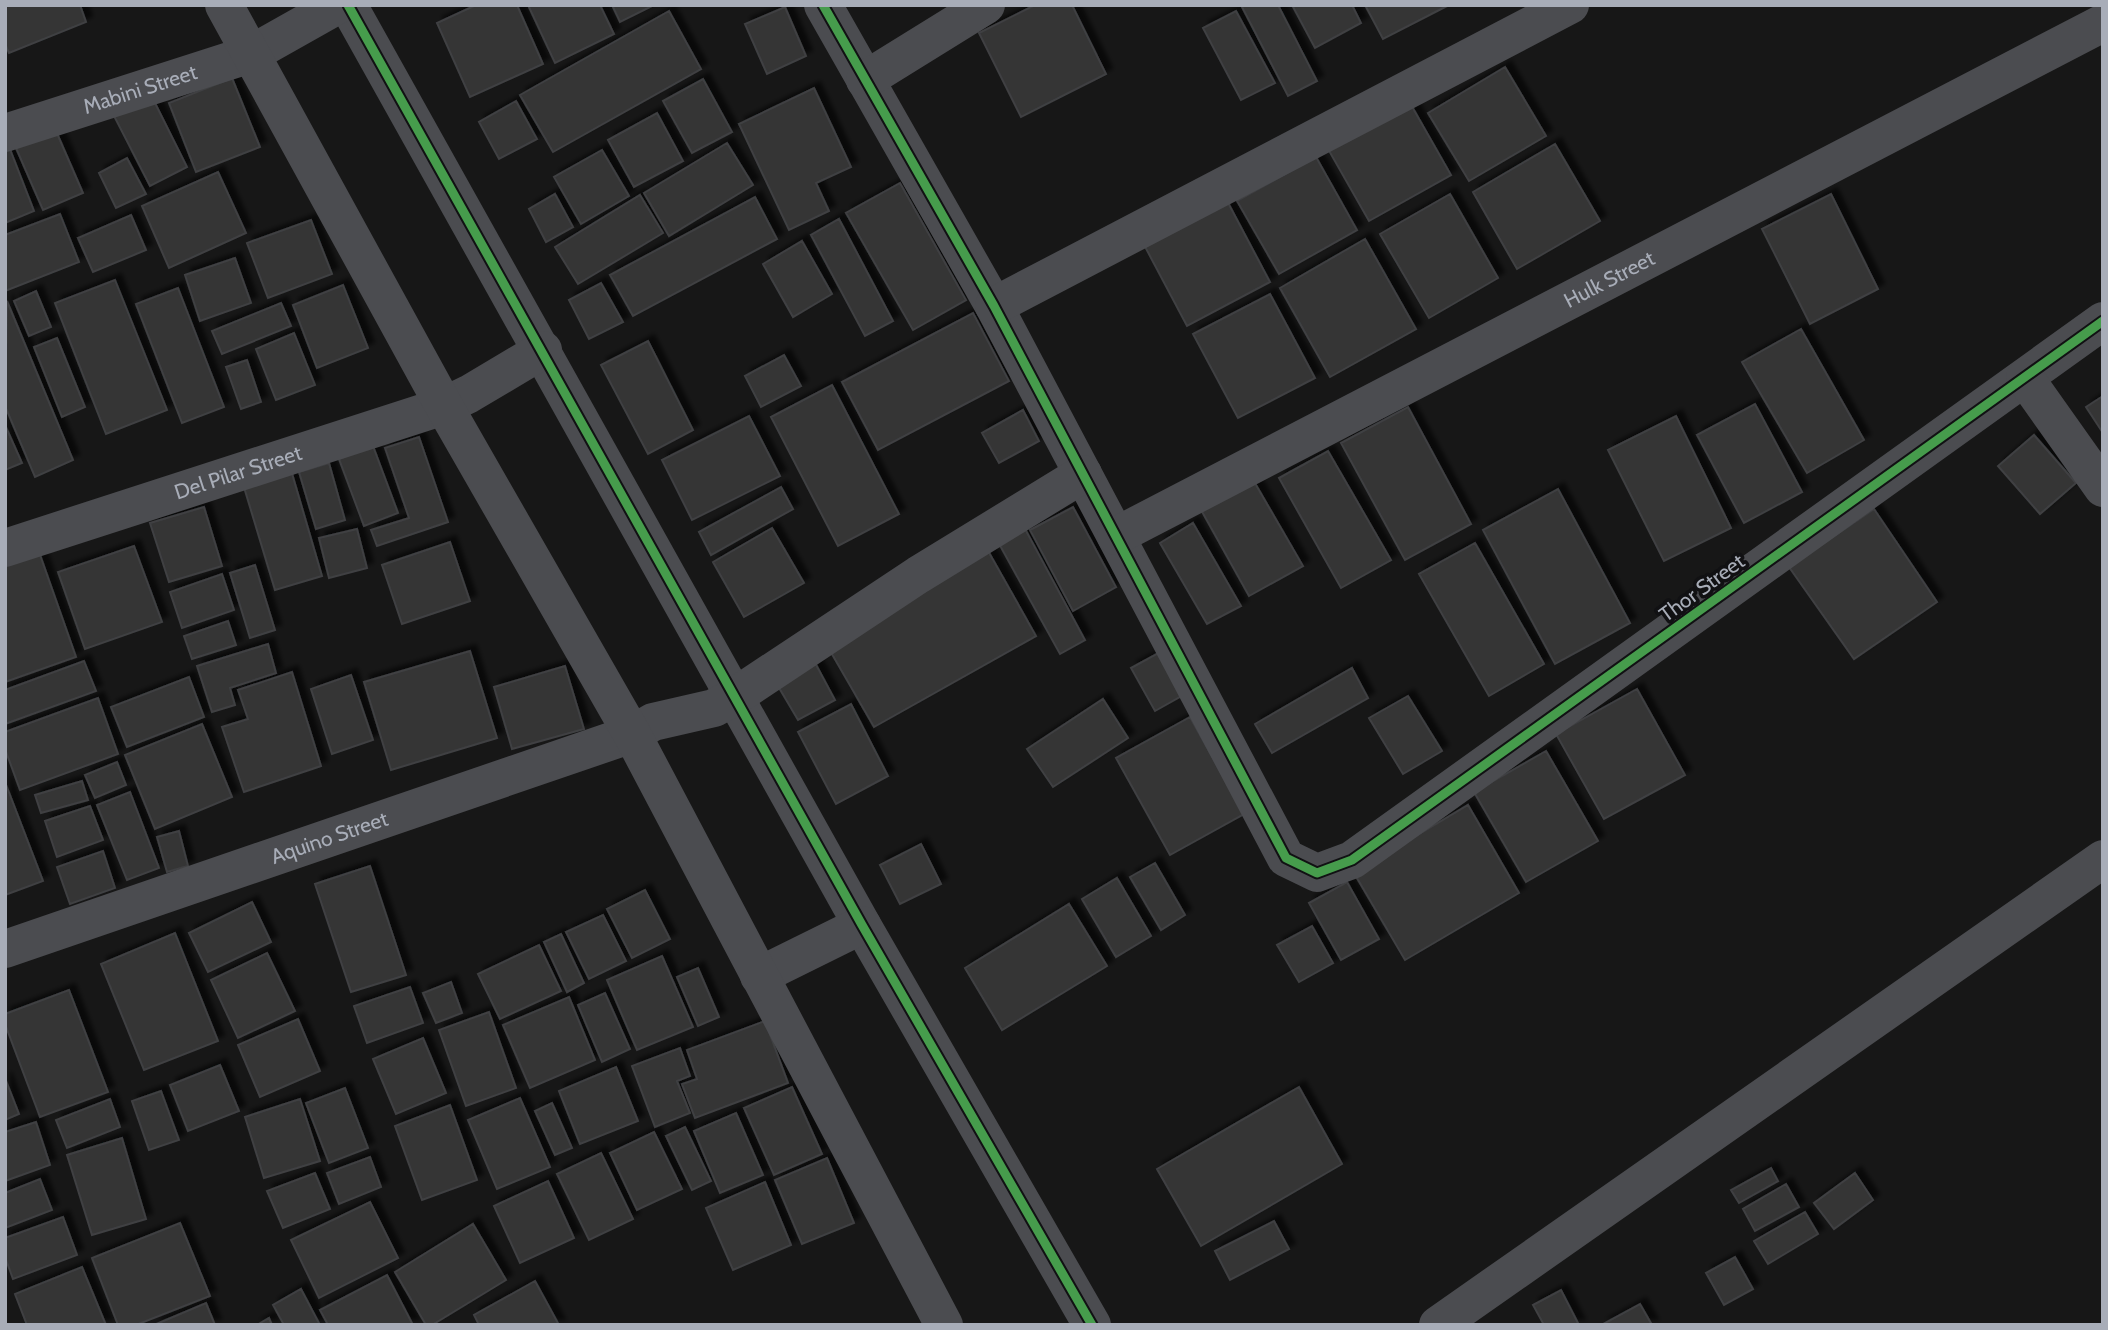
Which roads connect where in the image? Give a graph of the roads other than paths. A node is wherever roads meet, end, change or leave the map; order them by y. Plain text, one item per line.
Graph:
1 (224, 5) edge
2 (823, 5) edge
3 (986, 5) edge
4 (1570, 5) edge
5 (339, 7) edge
6 (2103, 23) edge
7 (262, 48) junction
8 (865, 80) junction
9 (5, 133) edge
10 (994, 306) junction
11 (2103, 321) edge
12 (535, 356) junction
13 (2025, 378) junction
14 (457, 400) junction
15 (1083, 474) junction
16 (2103, 488) edge
17 (1116, 536) junction
18 (5, 548) edge
19 (724, 702) junction
20 (643, 728) junction
21 (2103, 859) edge
22 (852, 930) junction
23 (5, 949) edge
24 (769, 971) junction
25 (944, 1325) edge
26 (1092, 1325) edge
27 (1438, 1325) edge

1 - 7 street
2 - 8 street
3 - 8 street
4 - 10 street
5 - 7 street, Mabini Street
5 - 12 street
6 - 17 street, Hulk Street
7 - 9 street, Mabini Street
7 - 14 street
8 - 10 street
10 - 15 street
11 - 13 street, Thor Street
12 - 14 street, Del Pilar Street
12 - 19 street
13 - 16 street
13 - 17 street, Thor Street
14 - 18 street, Del Pilar Street
14 - 20 street
15 - 17 street
15 - 19 street
19 - 20 street, Aquino Street
19 - 22 street
20 - 23 street, Aquino Street
20 - 24 street
21 - 27 street
22 - 24 street
22 - 26 street
24 - 25 street

